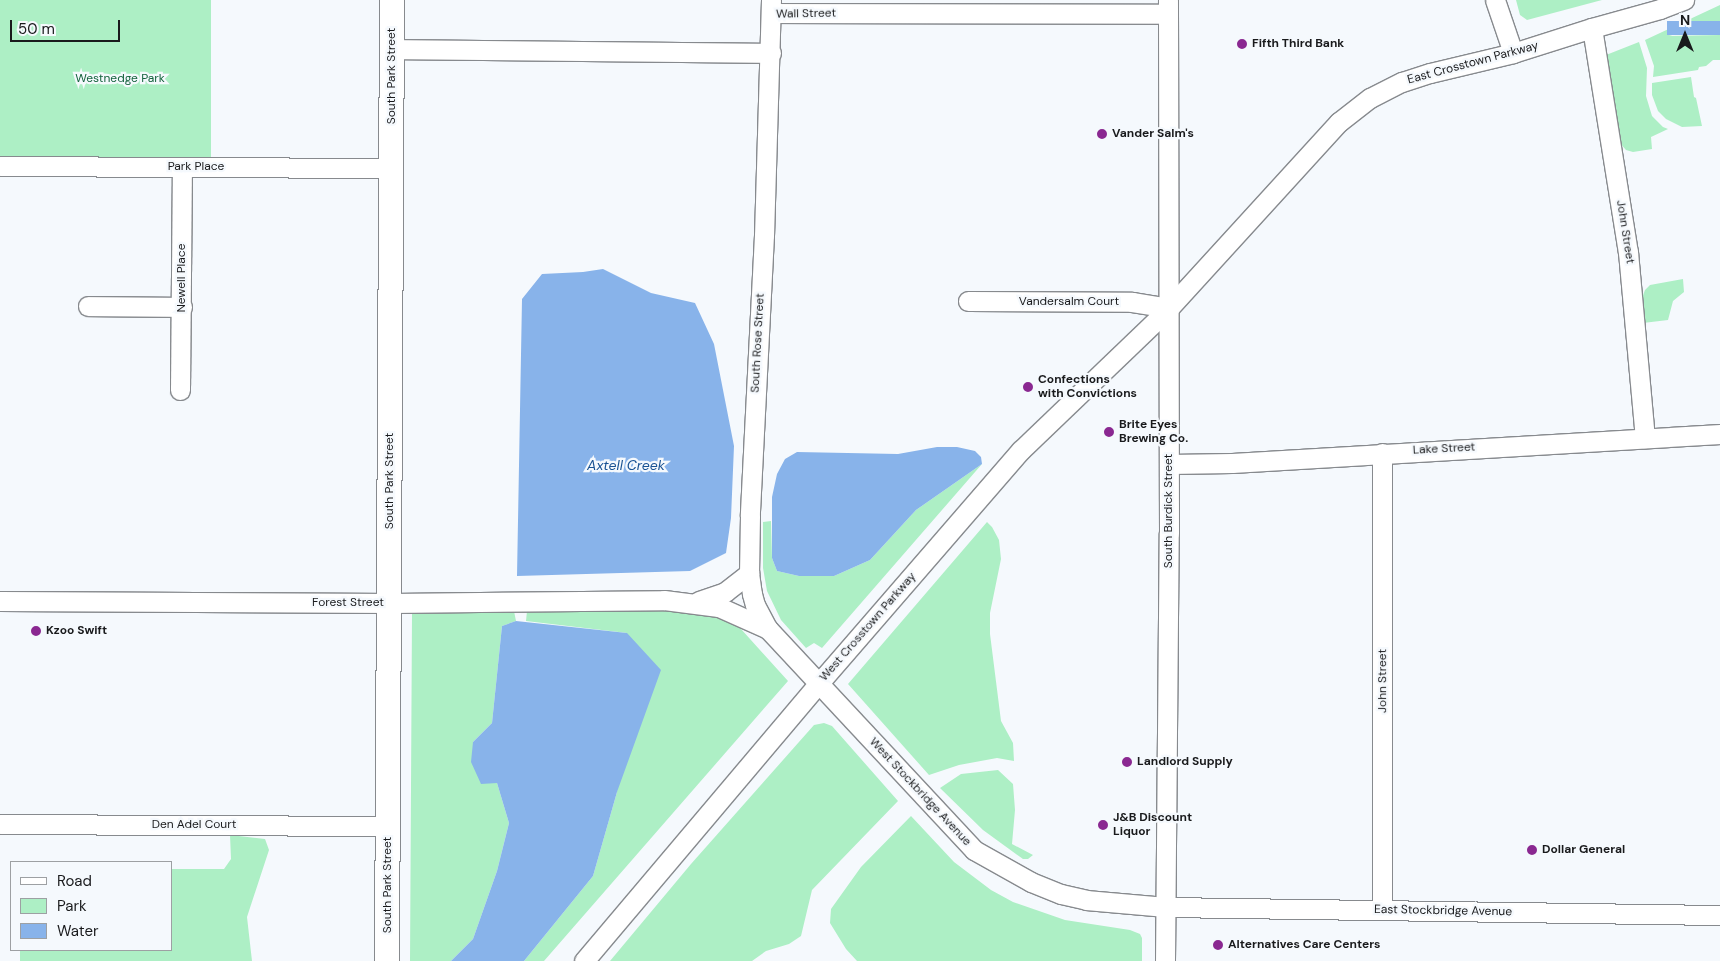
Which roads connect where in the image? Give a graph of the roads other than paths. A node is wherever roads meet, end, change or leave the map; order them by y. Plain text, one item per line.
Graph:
1 (392, 0) edge
2 (1495, 0) edge
3 (1684, 0) edge
4 (771, 6) edge
5 (1168, 7) edge
6 (1592, 28) junction
7 (393, 49) junction
8 (771, 53) junction
9 (1513, 53) junction
10 (0, 166) edge
11 (182, 167) junction
12 (392, 168) junction
13 (968, 301) dead end
14 (88, 306) dead end
15 (182, 307) junction
16 (1169, 308) junction
17 (180, 390) dead end
18 (1720, 434) edge
19 (1645, 438) junction
20 (1382, 453) junction
21 (1169, 464) junction
22 (749, 573) junction
23 (0, 601) edge
24 (695, 602) junction
25 (390, 603) junction
26 (768, 629) junction
27 (819, 683) junction
28 (0, 824) edge
29 (388, 826) junction
30 (1166, 907) junction
31 (1382, 910) junction
32 (1720, 915) edge
33 (387, 961) edge
34 (584, 961) edge
35 (1165, 961) edge

1 - 7 main road, South Park Street
2 - 9 street
3 - 6 street, East Crosstown Parkway
4 - 5 street, Wall Street
4 - 8 street, Wall Street
5 - 16 street, South Burdick Street
6 - 9 street, East Crosstown Parkway
6 - 19 street, John Street
7 - 8 street
7 - 12 main road, South Park Street
8 - 22 street, South Rose Street
9 - 16 street, East Crosstown Parkway
10 - 11 street, Park Place
11 - 12 street, Park Place
11 - 15 street, Newell Place
12 - 25 main road, South Park Street
13 - 16 street, Vandersalm Court
14 - 15 street
15 - 17 street, Newell Place
16 - 21 street, South Burdick Street
16 - 27 street, West Crosstown Parkway
18 - 19 street, Lake Street
19 - 20 street, Lake Street
20 - 21 street, Lake Street
20 - 31 street, John Street
21 - 30 street, South Burdick Street
22 - 24 street, Forest Street
22 - 26 street, South Rose Street
23 - 25 street, Forest Street
24 - 25 street, Forest Street
24 - 26 street, Forest Street
25 - 29 main road, South Park Street
26 - 27 street, West Stockbridge Avenue
27 - 30 street, West Stockbridge Avenue
27 - 34 street, West Crosstown Parkway
28 - 29 street, Den Adel Court
29 - 33 main road, South Park Street
30 - 31 street, East Stockbridge Avenue
30 - 35 street, South Burdick Street
31 - 32 street, East Stockbridge Avenue

